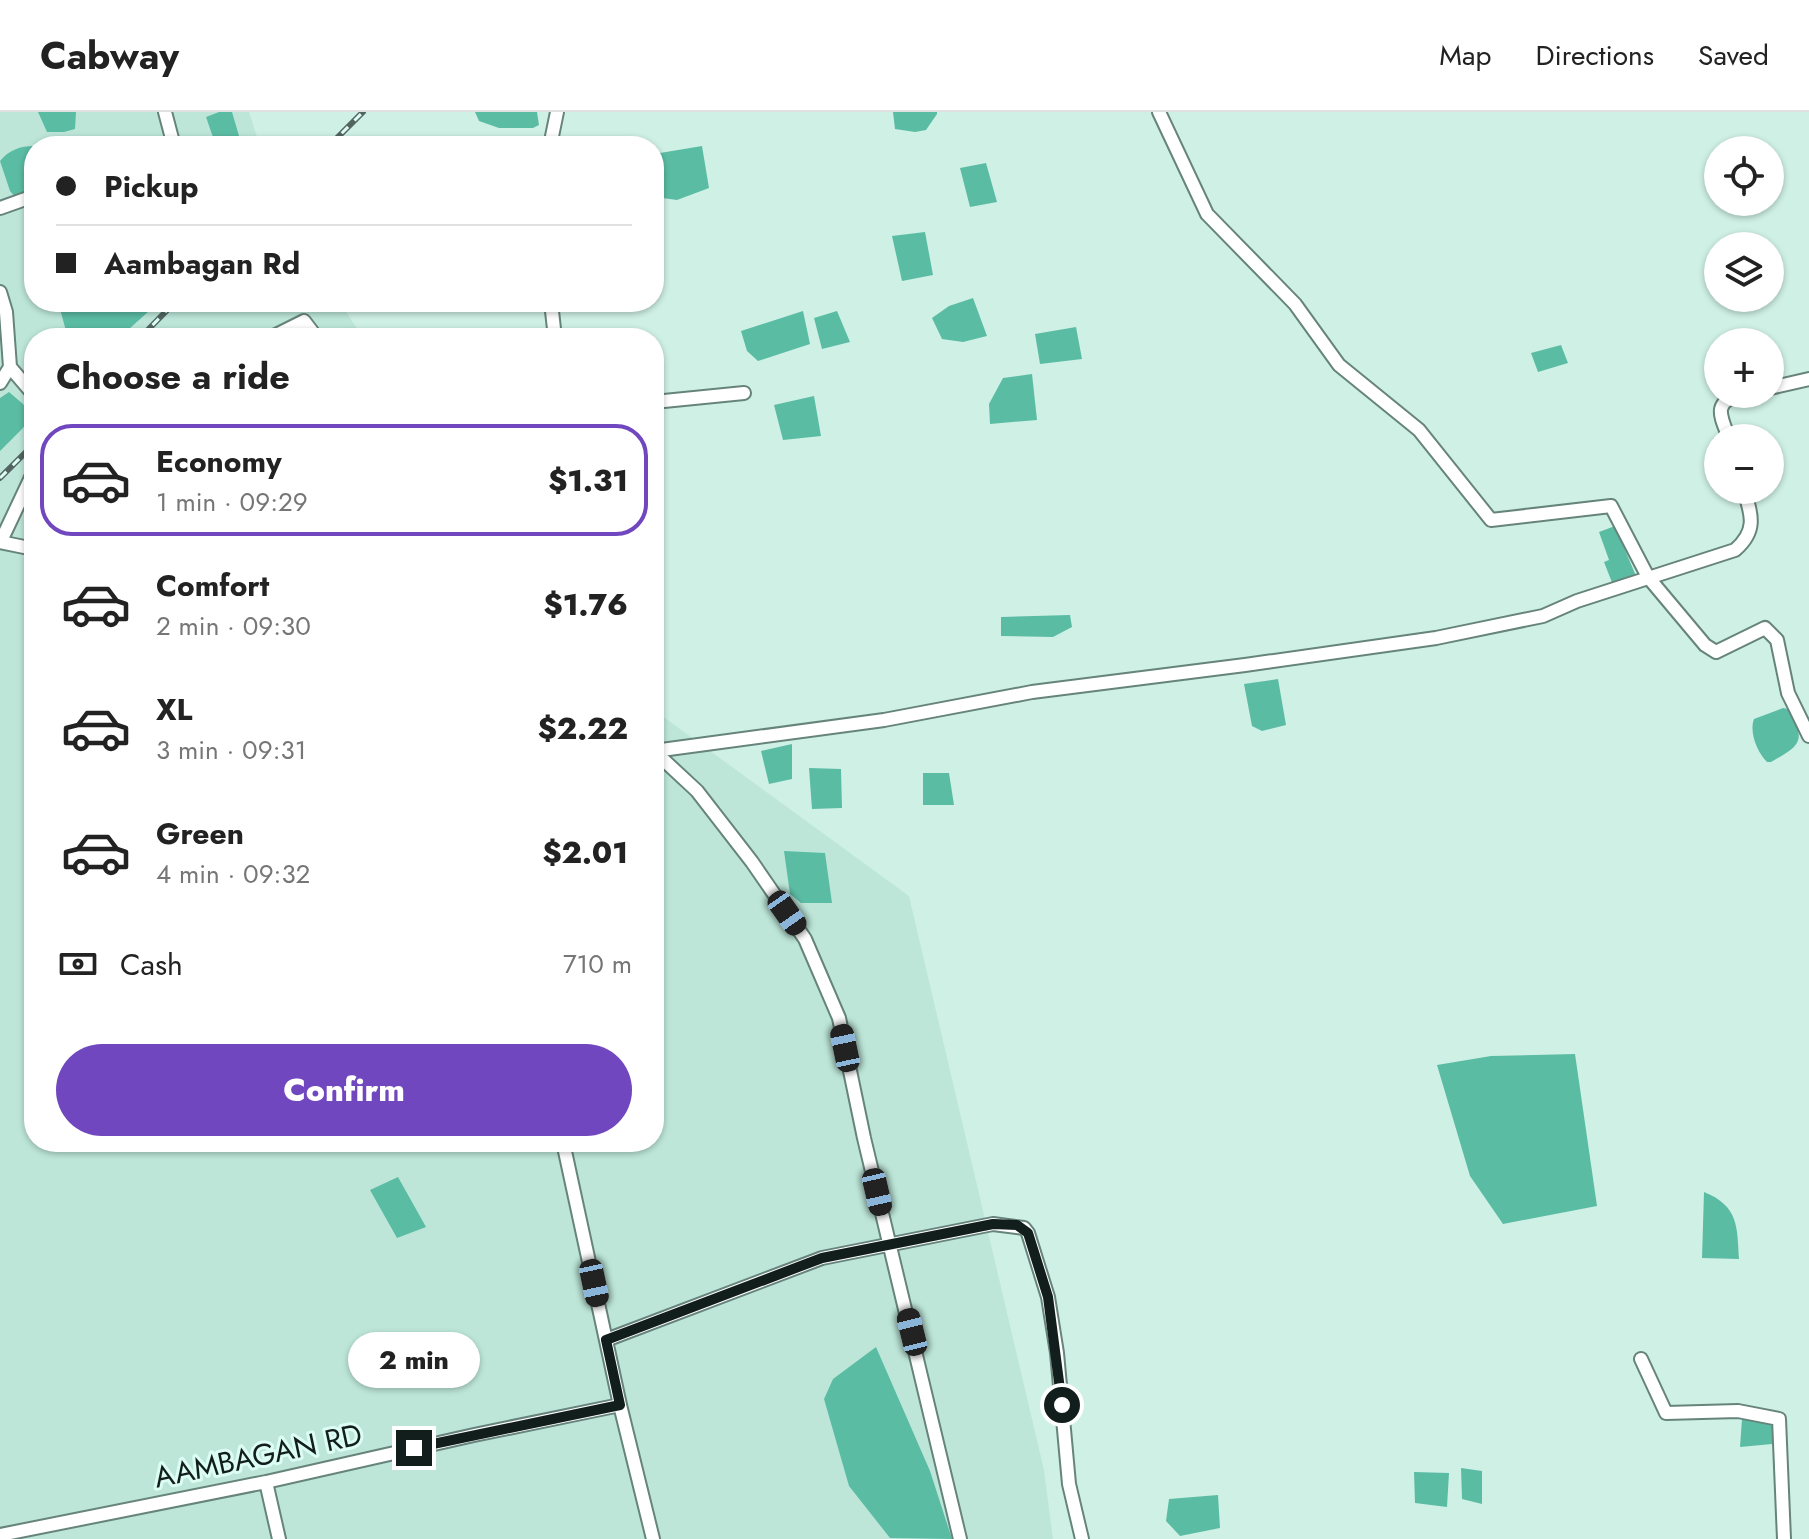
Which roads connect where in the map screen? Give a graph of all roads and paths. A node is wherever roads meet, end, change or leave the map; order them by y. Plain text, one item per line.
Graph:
1 (165, 112) edge
2 (557, 112) edge
3 (1159, 112) edge
4 (171, 136) edge
5 (552, 136) edge
6 (24, 199) edge
7 (0, 208) edge
8 (0, 292) edge
9 (290, 328) edge
10 (309, 328) edge
11 (10, 367) junction
12 (1809, 379) edge
13 (0, 383) edge
14 (24, 383) edge
15 (1784, 385) edge
16 (744, 393) dead end
17 (664, 401) edge
18 (24, 492) edge
19 (1747, 504) edge
20 (0, 541) edge
21 (24, 547) edge
22 (1648, 577) junction
23 (1809, 736) edge
24 (664, 750) edge
25 (664, 760) edge
26 (565, 1152) edge
27 (890, 1246) junction
28 (606, 1340) junction
29 (1641, 1359) dead end
30 (620, 1405) junction
31 (266, 1482) junction
32 (0, 1535) edge
33 (279, 1539) edge
34 (653, 1539) edge
35 (960, 1539) edge
36 (1082, 1539) edge
37 (1784, 1539) edge

1 - 4 street
2 - 5 street
3 - 22 street
6 - 7 street
8 - 11 street
9 - 10 street
11 - 13 street
11 - 14 street
12 - 15 street
16 - 17 street
18 - 20 street
19 - 22 street
20 - 21 street
22 - 23 street
22 - 24 street
25 - 27 street
26 - 28 street
27 - 28 street
27 - 35 street
27 - 36 street
28 - 30 street
29 - 37 street
30 - 31 street, AAMBAGAN RD
30 - 34 street
31 - 32 street, AAMBAGAN RD
31 - 33 street

